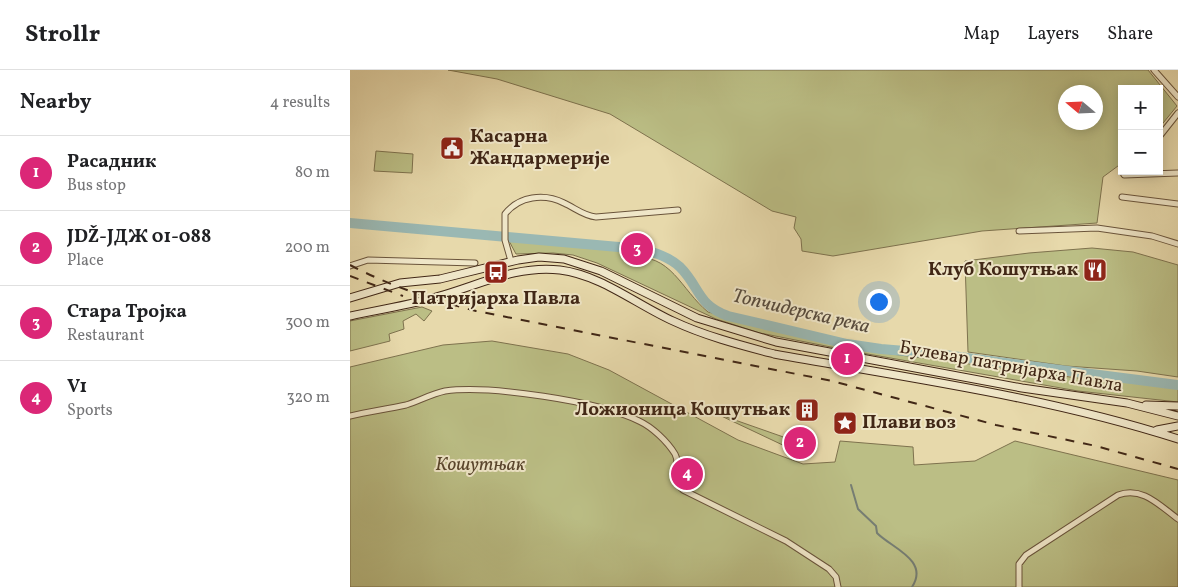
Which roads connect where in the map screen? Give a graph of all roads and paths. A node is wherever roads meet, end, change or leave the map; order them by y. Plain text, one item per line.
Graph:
1 (1154, 70) edge
2 (1178, 96) edge
3 (1178, 113) edge
4 (1163, 132) edge
5 (1163, 173) edge
6 (1178, 174) edge
7 (1122, 197) dead end
8 (1178, 204) edge
9 (678, 210) dead end
10 (1019, 231) dead end
11 (1178, 244) edge
12 (511, 261) junction
13 (475, 263) dead end
14 (350, 266) edge
15 (350, 298) edge
16 (350, 316) edge
17 (1141, 406) junction
18 (1178, 406) edge
19 (350, 416) edge
20 (1178, 416) edge
21 (1178, 426) edge
22 (1152, 429) junction
23 (1176, 438) edge
24 (1178, 518) edge
25 (838, 587) edge
26 (1018, 587) edge

1 - 2 street
3 - 4 street
5 - 6 street
7 - 8 street
9 - 12 street
10 - 11 street
12 - 15 main road, Булевар патријарха Павла
12 - 17 main road, Булевар патријарха Павла
13 - 14 street
16 - 22 main road, Булевар патријарха Павла
17 - 18 main road
17 - 20 main road, Булевар патријарха Павла
19 - 25 street
21 - 22 main road
22 - 23 main road, Булевар патријарха Павла
24 - 26 street

